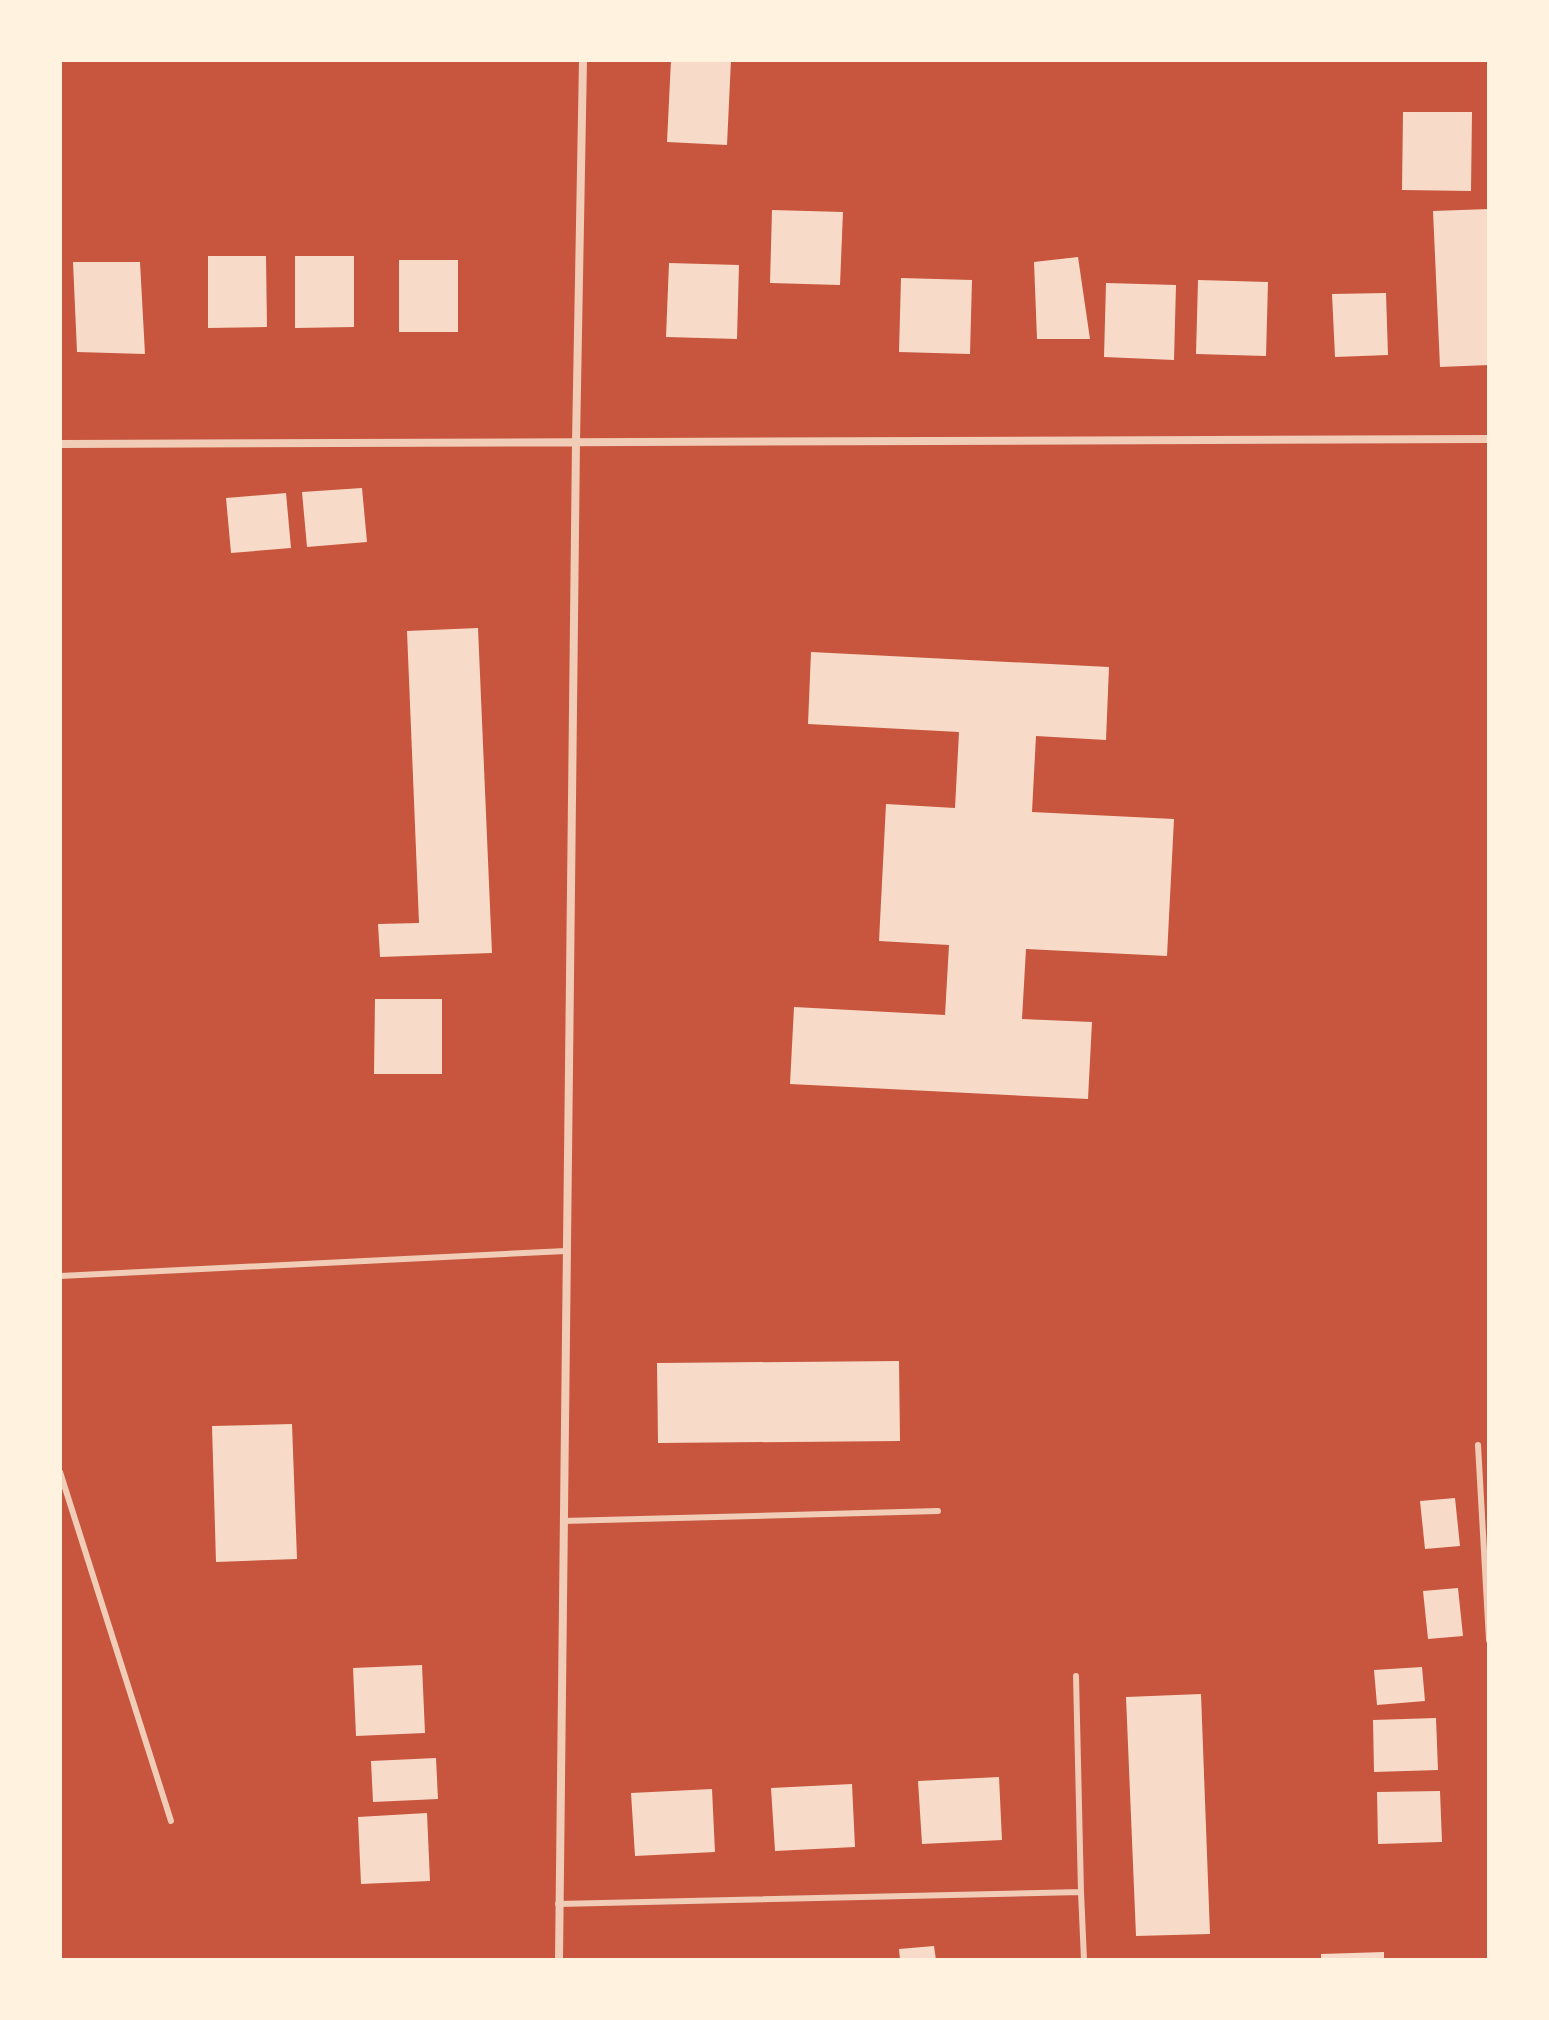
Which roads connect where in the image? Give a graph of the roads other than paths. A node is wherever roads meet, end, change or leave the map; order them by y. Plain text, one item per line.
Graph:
1 (583, 60) edge
2 (1489, 439) edge
3 (576, 442) junction
4 (60, 444) edge
5 (566, 1251) junction
6 (60, 1276) edge
7 (1478, 1445) dead end
8 (60, 1472) edge
9 (938, 1511) dead end
10 (563, 1521) junction
11 (1488, 1599) edge
12 (1489, 1640) edge
13 (1076, 1676) dead end
14 (171, 1821) dead end
15 (1081, 1892) junction
16 (558, 1904) junction
17 (559, 1960) edge
18 (1084, 1960) edge

1 - 3 street
2 - 3 street
3 - 4 street
3 - 5 street
5 - 6 lane
5 - 10 street
7 - 11 lane
8 - 14 lane
9 - 10 lane
10 - 16 street
11 - 12 lane
13 - 15 lane
15 - 16 lane
15 - 18 lane
16 - 17 street

